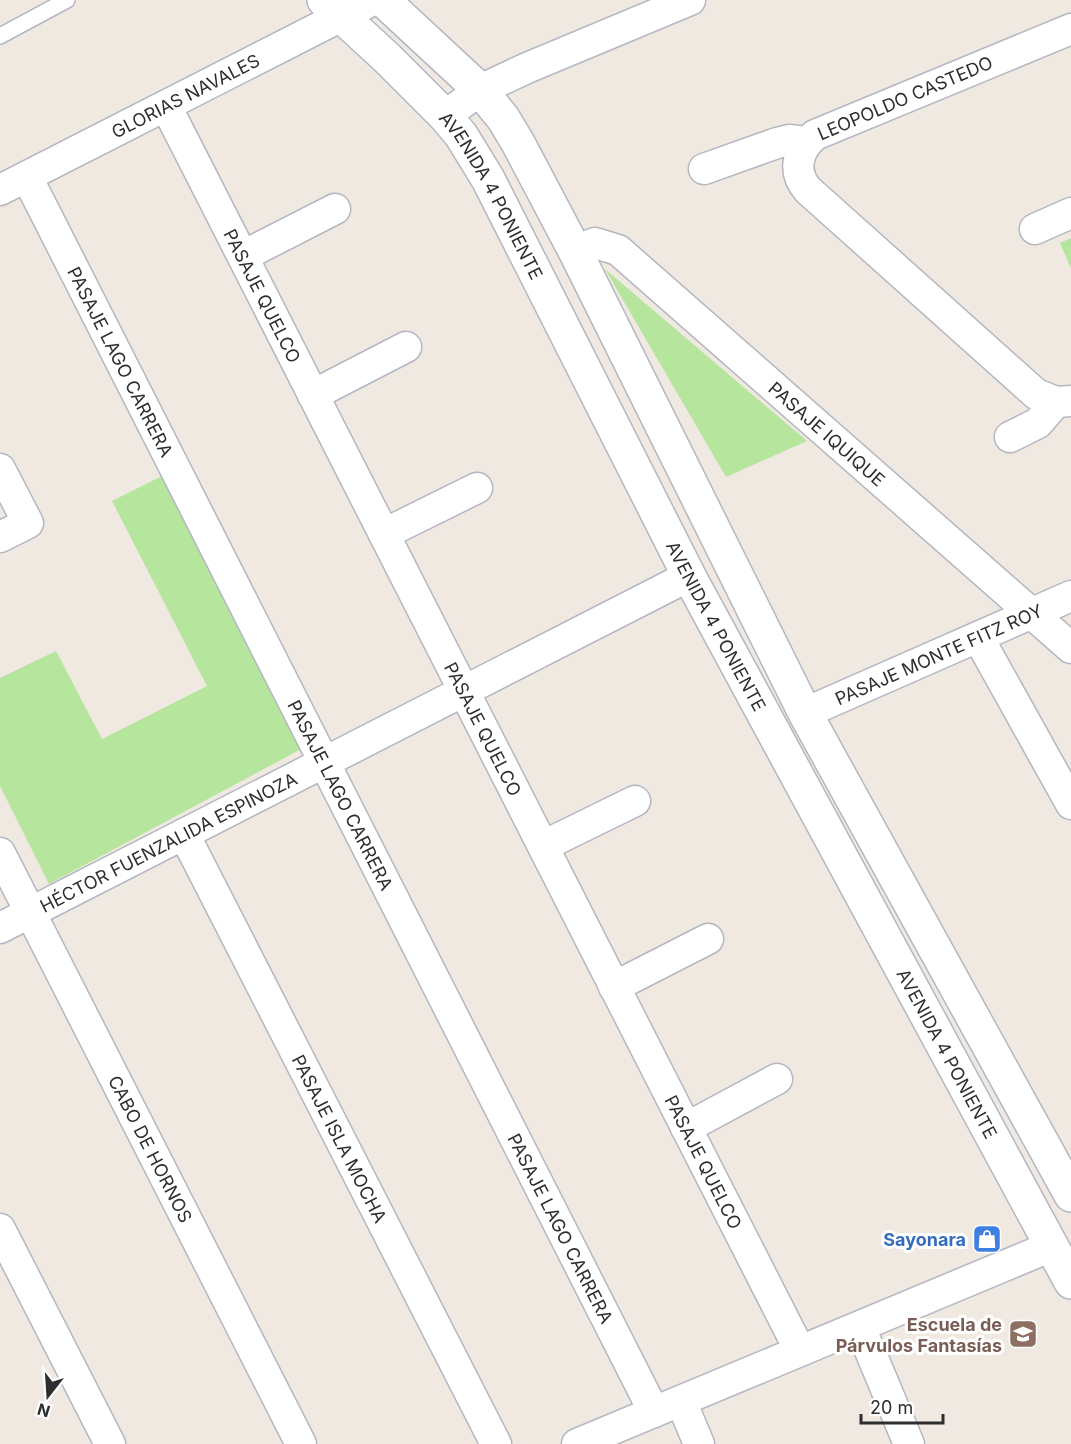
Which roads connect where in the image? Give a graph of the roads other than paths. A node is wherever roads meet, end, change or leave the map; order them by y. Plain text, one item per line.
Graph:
1 (67, 0) edge
2 (373, 0) edge
3 (383, 0) edge
4 (690, 0) edge
5 (334, 8) edge
6 (1071, 29) edge
7 (0, 36) edge
8 (480, 90) junction
9 (166, 106) junction
10 (445, 116) junction
11 (807, 142) junction
12 (704, 169) dead end
13 (27, 177) junction
14 (0, 190) edge
15 (335, 209) dead end
16 (1071, 213) edge
17 (1035, 229) dead end
18 (575, 251) junction
19 (243, 256) junction
20 (406, 347) dead end
21 (313, 395) junction
22 (1063, 401) edge
23 (1010, 437) dead end
24 (0, 469) edge
25 (477, 488) dead end
26 (384, 534) junction
27 (0, 537) edge
28 (689, 576) junction
29 (1071, 596) edge
30 (1032, 614) junction
31 (978, 637) junction
32 (1071, 648) edge
33 (464, 691) junction
34 (805, 713) junction
35 (324, 762) junction
36 (635, 801) dead end
37 (1071, 804) edge
38 (184, 834) junction
39 (543, 846) junction
40 (0, 853) edge
41 (30, 912) junction
42 (0, 928) edge
43 (708, 939) dead end
44 (615, 987) junction
45 (777, 1079) dead end
46 (686, 1128) junction
47 (1071, 1195) edge
48 (0, 1228) edge
49 (1061, 1242) edge
50 (1071, 1282) edge
51 (860, 1327) junction
52 (800, 1351) junction
53 (681, 1401) junction
54 (654, 1412) junction
55 (110, 1444) edge
56 (301, 1444) edge
57 (496, 1444) edge
58 (578, 1444) edge
59 (699, 1444) edge
60 (909, 1444) edge

1 - 7 lane
2 - 5 street, GLORIAS NAVALES
3 - 8 street
4 - 8 street
5 - 9 street, GLORIAS NAVALES
5 - 10 street, AVENIDA 4 PONIENTE
6 - 11 street, LEOPOLDO CASTEDO
8 - 10 street
8 - 18 street
9 - 13 street, GLORIAS NAVALES
9 - 19 street, PASAJE QUELCO
10 - 28 street, AVENIDA 4 PONIENTE
11 - 12 street, LEOPOLDO CASTEDO
11 - 22 street
13 - 14 street, GLORIAS NAVALES
13 - 35 street, PASAJE LAGO CARRERA
15 - 19 street
16 - 17 street
18 - 30 street, PASAJE IQUIQUE
18 - 34 street
19 - 21 street, PASAJE QUELCO
20 - 21 street
21 - 26 street, PASAJE QUELCO
22 - 23 street
24 - 27 street
25 - 26 street
26 - 33 street, PASAJE QUELCO
28 - 33 street, HÉCTOR FUENZALIDA ESPINOZA
28 - 49 street, AVENIDA 4 PONIENTE
29 - 30 street, PASAJE MONTE FITZ ROY
30 - 31 street, PASAJE MONTE FITZ ROY
30 - 32 street, PASAJE IQUIQUE
31 - 34 street, PASAJE MONTE FITZ ROY
31 - 37 street
33 - 35 street, HÉCTOR FUENZALIDA ESPINOZA
33 - 39 street, PASAJE QUELCO
34 - 47 street
35 - 38 street, HÉCTOR FUENZALIDA ESPINOZA
35 - 54 street, PASAJE LAGO CARRERA
36 - 39 street
38 - 41 street, HÉCTOR FUENZALIDA ESPINOZA
38 - 57 street, PASAJE ISLA MOCHA
39 - 44 street, PASAJE QUELCO
40 - 41 street, CABO DE HORNOS
41 - 42 street, HÉCTOR FUENZALIDA ESPINOZA
41 - 56 street, CABO DE HORNOS
43 - 44 street
44 - 46 street, PASAJE QUELCO
45 - 46 street
46 - 52 street, PASAJE QUELCO
48 - 55 street
49 - 50 street, AVENIDA 4 PONIENTE
49 - 51 street
51 - 52 street
51 - 60 street
52 - 53 street
53 - 54 street
53 - 59 street
54 - 58 street

